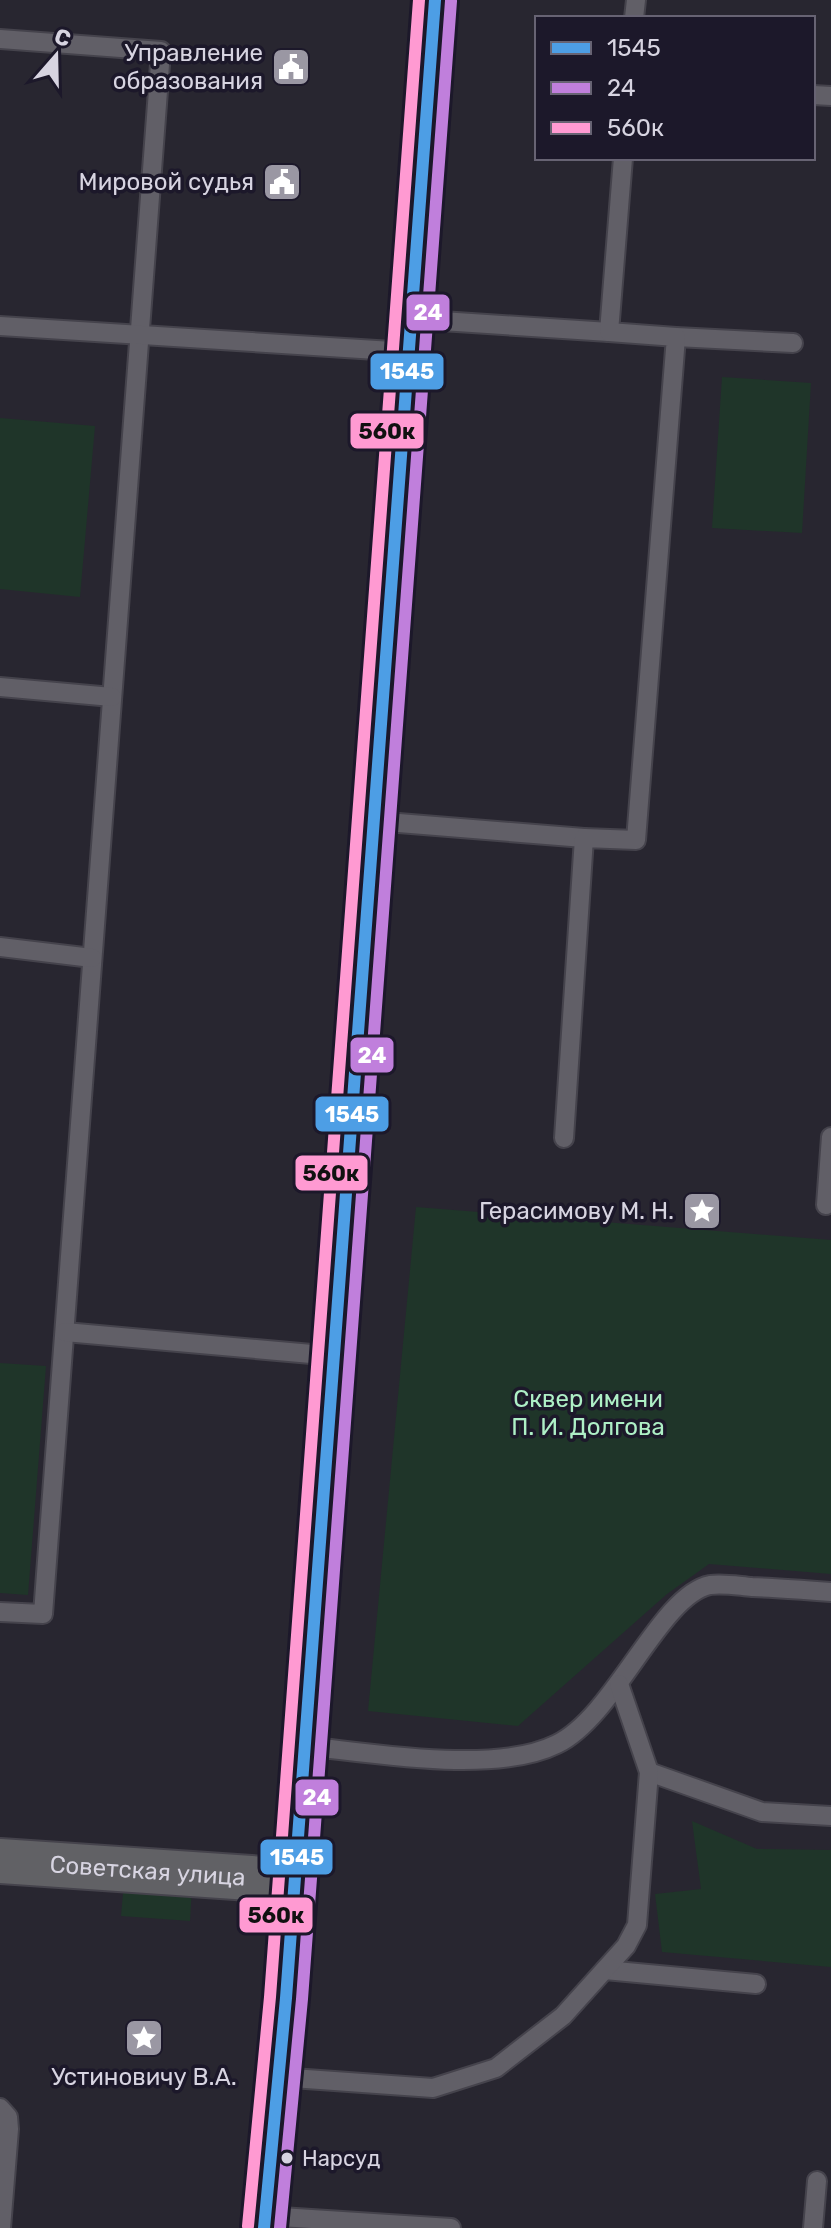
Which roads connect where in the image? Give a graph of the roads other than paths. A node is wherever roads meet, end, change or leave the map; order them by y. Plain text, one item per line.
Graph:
1 (435, 0) edge
2 (0, 39) edge
3 (623, 160) edge
4 (0, 326) edge
5 (609, 332) junction
6 (139, 335) junction
7 (410, 336) junction
8 (676, 337) junction
9 (793, 343) dead end
10 (0, 687) edge
11 (112, 697) junction
12 (374, 821) junction
13 (584, 838) junction
14 (0, 947) edge
15 (92, 958) junction
16 (831, 1137) edge
17 (564, 1138) dead end
18 (826, 1205) dead end
19 (65, 1332) junction
20 (334, 1356) junction
21 (831, 1592) edge
22 (0, 1612) edge
23 (619, 1684) junction
24 (305, 1746) junction
25 (649, 1772) junction
26 (831, 1816) edge
27 (0, 1861) edge
28 (295, 1881) junction
29 (605, 1970) junction
30 (756, 1984) dead end
31 (278, 2077) junction
32 (0, 2108) edge
33 (817, 2181) dead end
34 (819, 2221) edge
35 (265, 2222) edge
36 (1, 2228) edge
37 (451, 2228) edge

1 - 7 main road
2 - 6 lane
3 - 5 lane
4 - 6 lane
5 - 7 lane
5 - 8 lane
6 - 7 lane
6 - 11 lane
7 - 12 main road
8 - 9 lane
8 - 13 lane
10 - 11 lane
11 - 15 lane
12 - 13 lane
12 - 20 main road
13 - 17 lane
14 - 15 lane
15 - 19 lane
16 - 18 lane
19 - 20 lane
19 - 22 lane
20 - 24 main road
21 - 23 lane
23 - 24 lane
23 - 25 lane
24 - 28 main road
25 - 26 lane
25 - 29 lane
27 - 28 main road, Советская улица
28 - 31 main road
29 - 30 lane
29 - 31 lane
31 - 35 main road
32 - 36 lane
33 - 34 lane
35 - 37 lane

